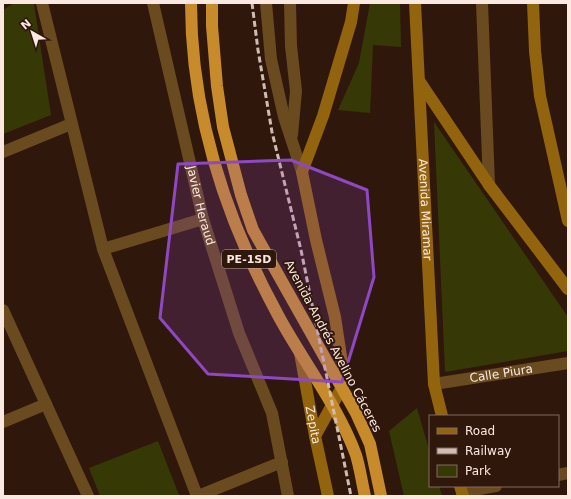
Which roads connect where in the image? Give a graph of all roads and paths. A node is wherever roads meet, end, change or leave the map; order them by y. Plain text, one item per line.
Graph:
1 (42, 3) edge
2 (153, 3) edge
3 (191, 3) edge
4 (212, 3) edge
5 (266, 3) edge
6 (290, 3) edge
7 (354, 3) edge
8 (415, 3) edge
9 (482, 3) edge
10 (533, 3) edge
11 (420, 82) junction
12 (71, 124) junction
13 (292, 140) junction
14 (3, 152) edge
15 (302, 172) junction
16 (490, 185) junction
17 (203, 219) junction
18 (568, 221) edge
19 (103, 249) junction
20 (568, 289) edge
21 (3, 310) edge
22 (300, 353) junction
23 (568, 363) edge
24 (434, 384) junction
25 (341, 389) junction
26 (46, 404) junction
27 (332, 405) junction
28 (442, 415) edge
29 (3, 422) edge
30 (315, 436) junction
31 (282, 462) junction
32 (489, 487) edge
33 (462, 491) edge
34 (88, 496) edge
35 (198, 496) edge
36 (288, 496) edge
37 (328, 496) edge
38 (365, 496) edge
39 (381, 496) edge

1 - 12 street
2 - 17 street, Javier Heraud
3 - 22 highway, PE-1SD
4 - 25 highway, Avenida Andrés Avelino Cáceres / PE-1SD
5 - 13 street
6 - 13 street
7 - 15 main road
8 - 11 main road, Avenida Miramar
9 - 16 street
10 - 18 main road
11 - 16 main road
11 - 24 main road, Avenida Miramar
12 - 14 street
12 - 19 street
13 - 15 street
15 - 25 main road
16 - 20 main road
17 - 19 street
17 - 31 street, Javier Heraud
19 - 35 street
21 - 26 street
22 - 27 highway, PE-1SD
22 - 30 main road, Zepita
23 - 24 street, Calle Piura
24 - 28 main road, Avenida Miramar
25 - 27 main road
25 - 39 highway, Avenida Andrés Avelino Cáceres / PE-1SD
26 - 29 street
26 - 34 street
27 - 30 main road
27 - 38 highway, PE-1SD
30 - 37 main road, Zepita
31 - 35 street
31 - 36 street, Javier Heraud
32 - 33 street

